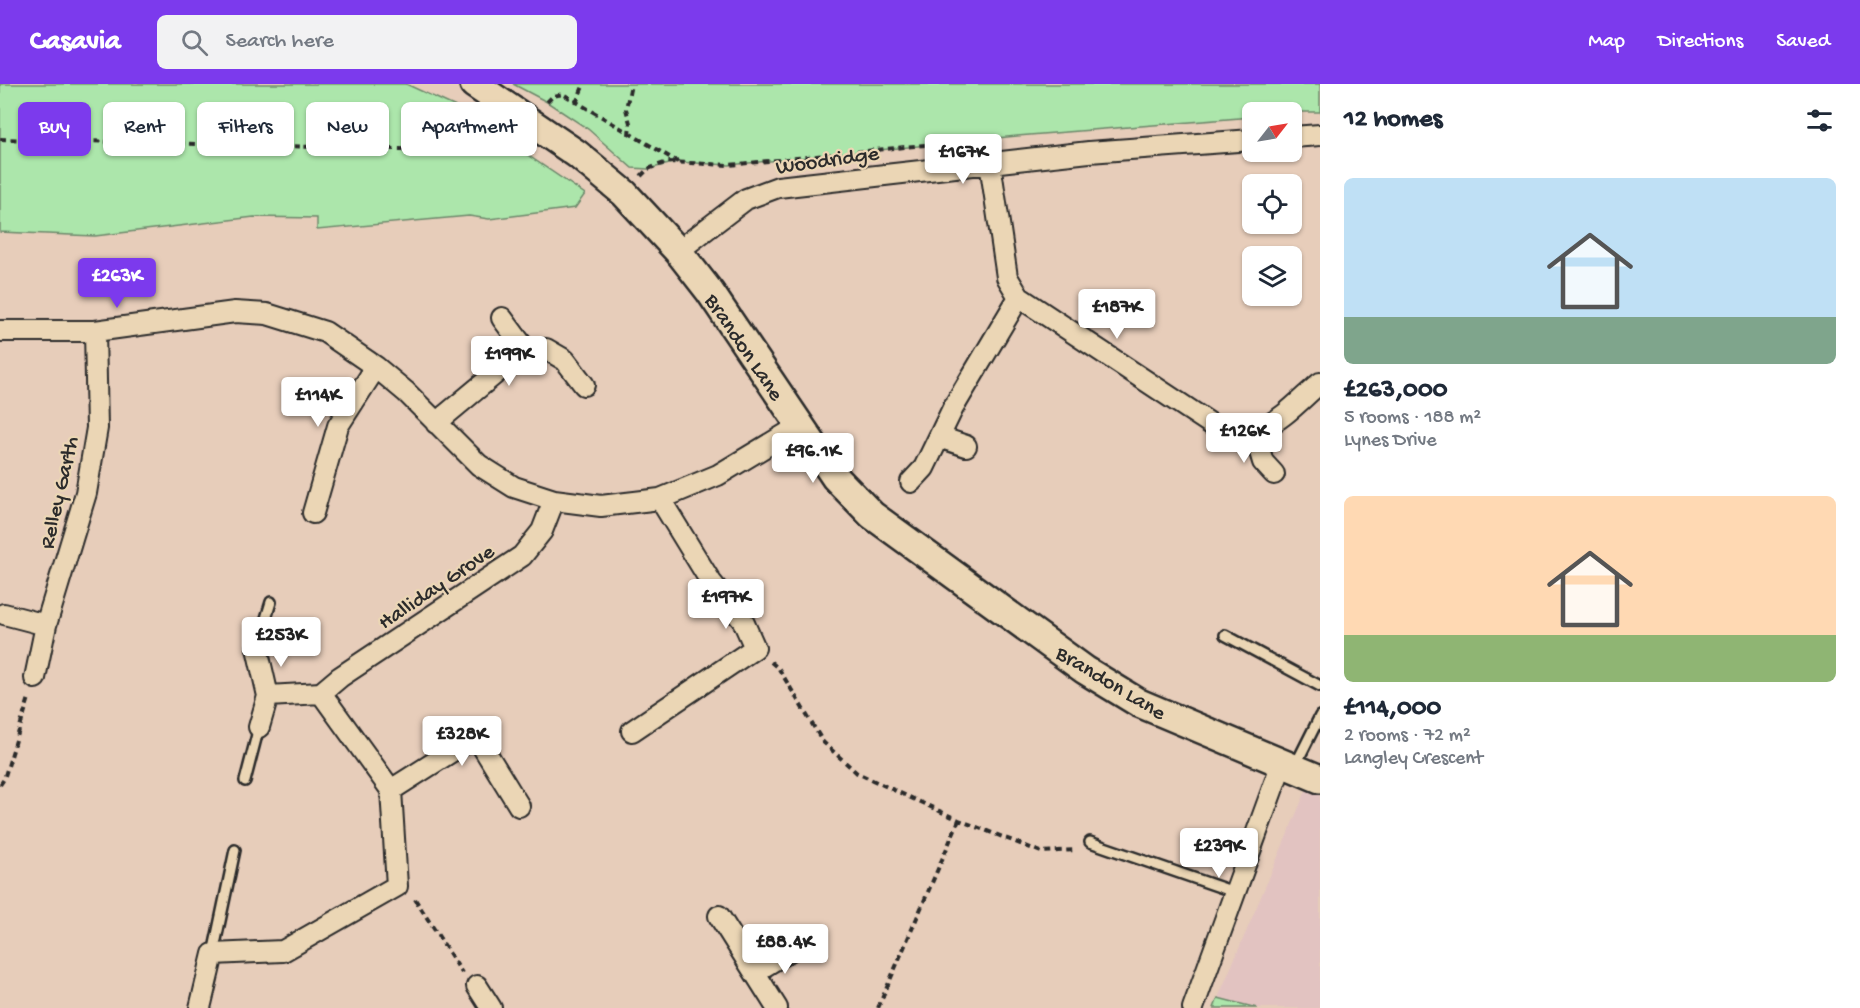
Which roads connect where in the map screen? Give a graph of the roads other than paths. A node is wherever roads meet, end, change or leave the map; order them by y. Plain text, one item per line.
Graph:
1 (474, 84) edge
2 (1320, 135) edge
3 (1302, 136) edge
4 (1242, 141) edge
5 (990, 163) junction
6 (678, 250) junction
7 (1019, 297) junction
8 (502, 318) dead end
9 (0, 331) edge
10 (95, 331) junction
11 (525, 349) junction
12 (376, 367) junction
13 (1320, 383) edge
14 (584, 385) dead end
15 (436, 423) junction
16 (801, 425) junction
17 (1254, 432) junction
18 (939, 437) junction
19 (966, 447) dead end
20 (1274, 474) dead end
21 (911, 482) dead end
22 (660, 499) junction
23 (554, 500) junction
24 (313, 513) dead end
25 (271, 602) dead end
26 (4, 614) dead end
27 (46, 625) junction
28 (1225, 635) dead end
29 (257, 648) joint
30 (35, 678) road end
31 (1320, 686) edge
32 (321, 693) junction
33 (268, 696) junction
34 (1320, 716) edge
35 (259, 727) joint
36 (632, 731) dead end
37 (1288, 765) junction
38 (1320, 779) edge
39 (245, 781) dead end
40 (391, 790) junction
41 (519, 806) dead end
42 (1090, 842) road end
43 (235, 850) dead end
44 (1234, 892) junction
45 (719, 916) dead end
46 (795, 947) dead end
47 (213, 954) junction
48 (754, 972) junction
49 (477, 986) road end
50 (200, 1008) edge
51 (491, 1008) edge
52 (777, 1008) edge
53 (1193, 1008) edge

1 - 6 street, Brandon Lane
2 - 3 street
4 - 5 street, Woodridge
5 - 6 street, Woodridge
5 - 7 street
6 - 16 street, Brandon Lane
7 - 17 street
7 - 18 street
8 - 11 street
9 - 10 street
10 - 12 street
10 - 27 street, Relley Garth
11 - 14 street
11 - 15 street
12 - 15 street
12 - 24 street
13 - 17 street
15 - 23 street
16 - 22 street
16 - 37 street, Brandon Lane
17 - 20 street
18 - 19 street
18 - 21 street
22 - 23 street
22 - 36 street
23 - 32 street, Halliday Grove
25 - 29 lane
26 - 27 street
27 - 30 street, Relley Garth
28 - 31 lane
29 - 33 street
32 - 33 street
32 - 40 street
33 - 35 street
34 - 37 lane
35 - 39 lane
37 - 38 street
37 - 44 street
40 - 41 street
40 - 47 street
42 - 44 lane
43 - 47 lane
44 - 53 street
45 - 48 street
46 - 48 street
47 - 50 street
48 - 52 street
49 - 51 street

